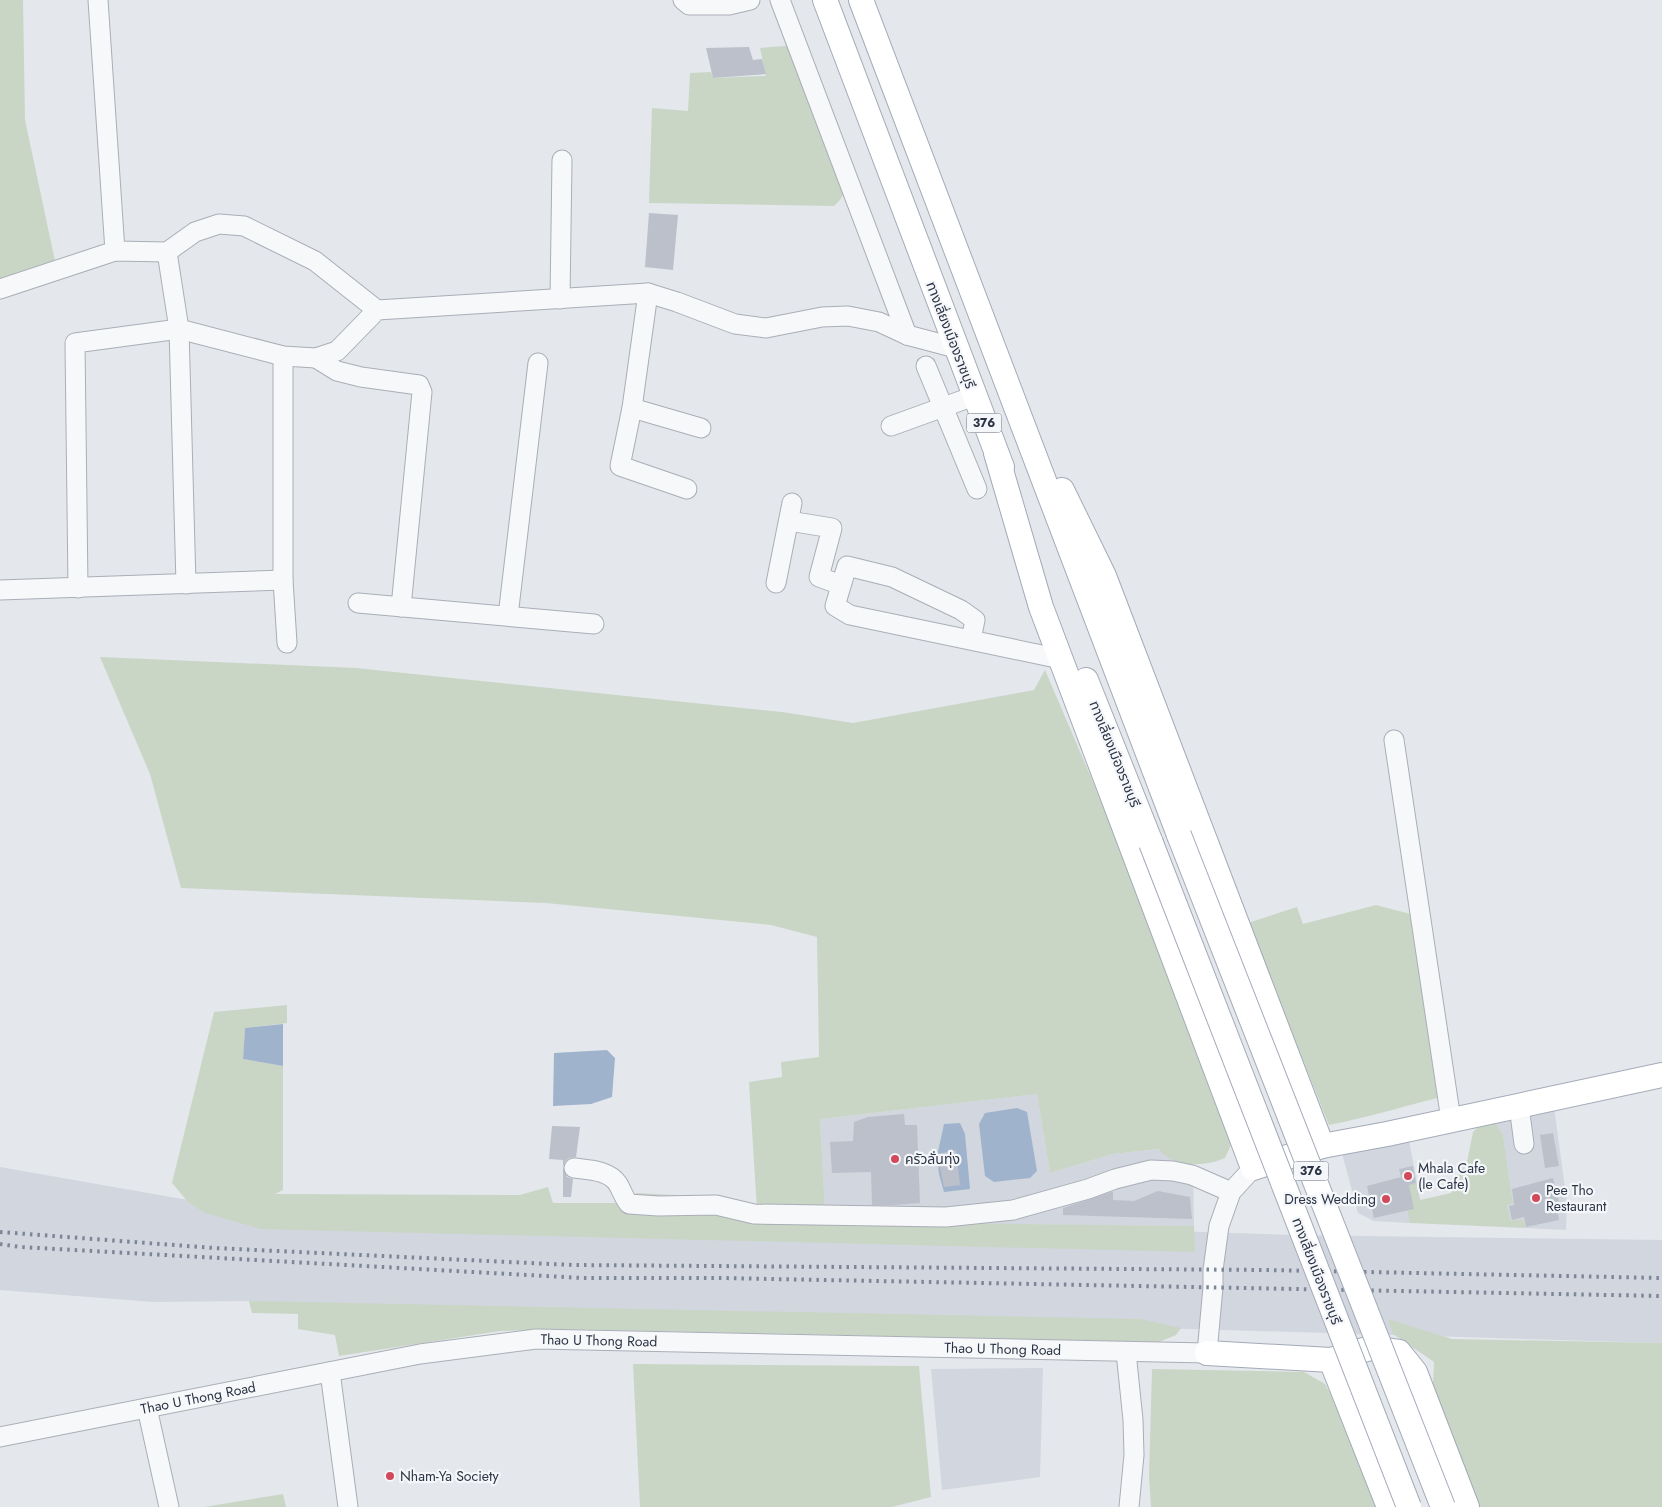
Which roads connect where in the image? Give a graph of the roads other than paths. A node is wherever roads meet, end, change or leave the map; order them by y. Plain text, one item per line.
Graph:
1 (98, 0) edge
2 (683, 0) edge
3 (750, 0) edge
4 (780, 0) edge
5 (825, 0) edge
6 (861, 0) edge
7 (562, 160) dead end
8 (115, 251) junction
9 (167, 252) junction
10 (0, 289) edge
11 (648, 293) junction
12 (560, 299) junction
13 (377, 310) junction
14 (178, 329) junction
15 (907, 335) junction
16 (990, 342) junction
17 (956, 348) junction
18 (283, 356) junction
19 (316, 358) junction
20 (538, 363) dead end
21 (926, 366) dead end
22 (974, 396) junction
23 (943, 407) junction
24 (632, 408) junction
25 (890, 426) dead end
26 (701, 428) dead end
27 (996, 453) junction
28 (687, 488) dead end
29 (977, 489) dead end
30 (283, 580) junction
31 (776, 583) dead end
32 (186, 584) junction
33 (841, 585) junction
34 (78, 588) junction
35 (0, 590) edge
36 (358, 603) dead end
37 (401, 607) junction
38 (508, 616) junction
39 (594, 624) dead end
40 (971, 640) junction
41 (286, 643) dead end
42 (1061, 659) junction
43 (1394, 740) dead end
44 (1662, 1075) edge
45 (1519, 1106) junction
46 (1451, 1120) junction
47 (1524, 1144) dead end
48 (1322, 1146) junction
49 (574, 1168) dead end
50 (1253, 1168) junction
51 (1232, 1192) junction
52 (1126, 1352) junction
53 (1207, 1353) junction
54 (1330, 1360) junction
55 (330, 1372) junction
56 (147, 1408) junction
57 (0, 1437) edge
58 (169, 1507) edge
59 (348, 1507) edge
60 (1129, 1507) edge
61 (1389, 1507) edge
62 (1409, 1507) edge
63 (1443, 1507) edge
64 (1467, 1507) edge

1 - 8 street
2 - 3 street
4 - 15 street
5 - 17 main road, ทางเลี่ยงเมืองราชบุรี / 376
6 - 16 main road, 376
7 - 12 street
8 - 9 street
8 - 10 street
9 - 13 street
9 - 14 street
11 - 12 street
11 - 15 street
11 - 24 street
12 - 13 street
13 - 19 street
14 - 18 street
14 - 32 street
14 - 34 street
15 - 17 street
16 - 48 main road
16 - 63 main road, 376, bridge
17 - 22 main road, ทางเลี่ยงเมืองราชบุรี / 376
18 - 19 street
18 - 30 street
19 - 37 street
20 - 38 street
21 - 23 street
22 - 23 street
22 - 27 main road, ทางเลี่ยงเมืองราชบุรี / 376
23 - 25 street
23 - 29 street
24 - 26 street
24 - 28 street
27 - 42 main road
27 - 62 main road, ทางเลี่ยงเมืองราชบุรี / 376, bridge
30 - 32 street
30 - 41 street
31 - 33 street
32 - 34 street
33 - 40 street
33 - 40 street
34 - 35 street
36 - 37 street
37 - 38 street
38 - 39 street
40 - 42 street
42 - 50 main road
43 - 46 street
44 - 45 main road
45 - 46 main road
45 - 47 street
46 - 48 main road
48 - 50 main road
49 - 51 street
50 - 51 street
51 - 53 street
52 - 53 street, Thao U Thong Road
52 - 55 street, Thao U Thong Road
52 - 60 street
53 - 54 main road
54 - 61 main road
54 - 64 main road
55 - 56 street, Thao U Thong Road
55 - 59 street
56 - 57 street, Thao U Thong Road
56 - 58 street

